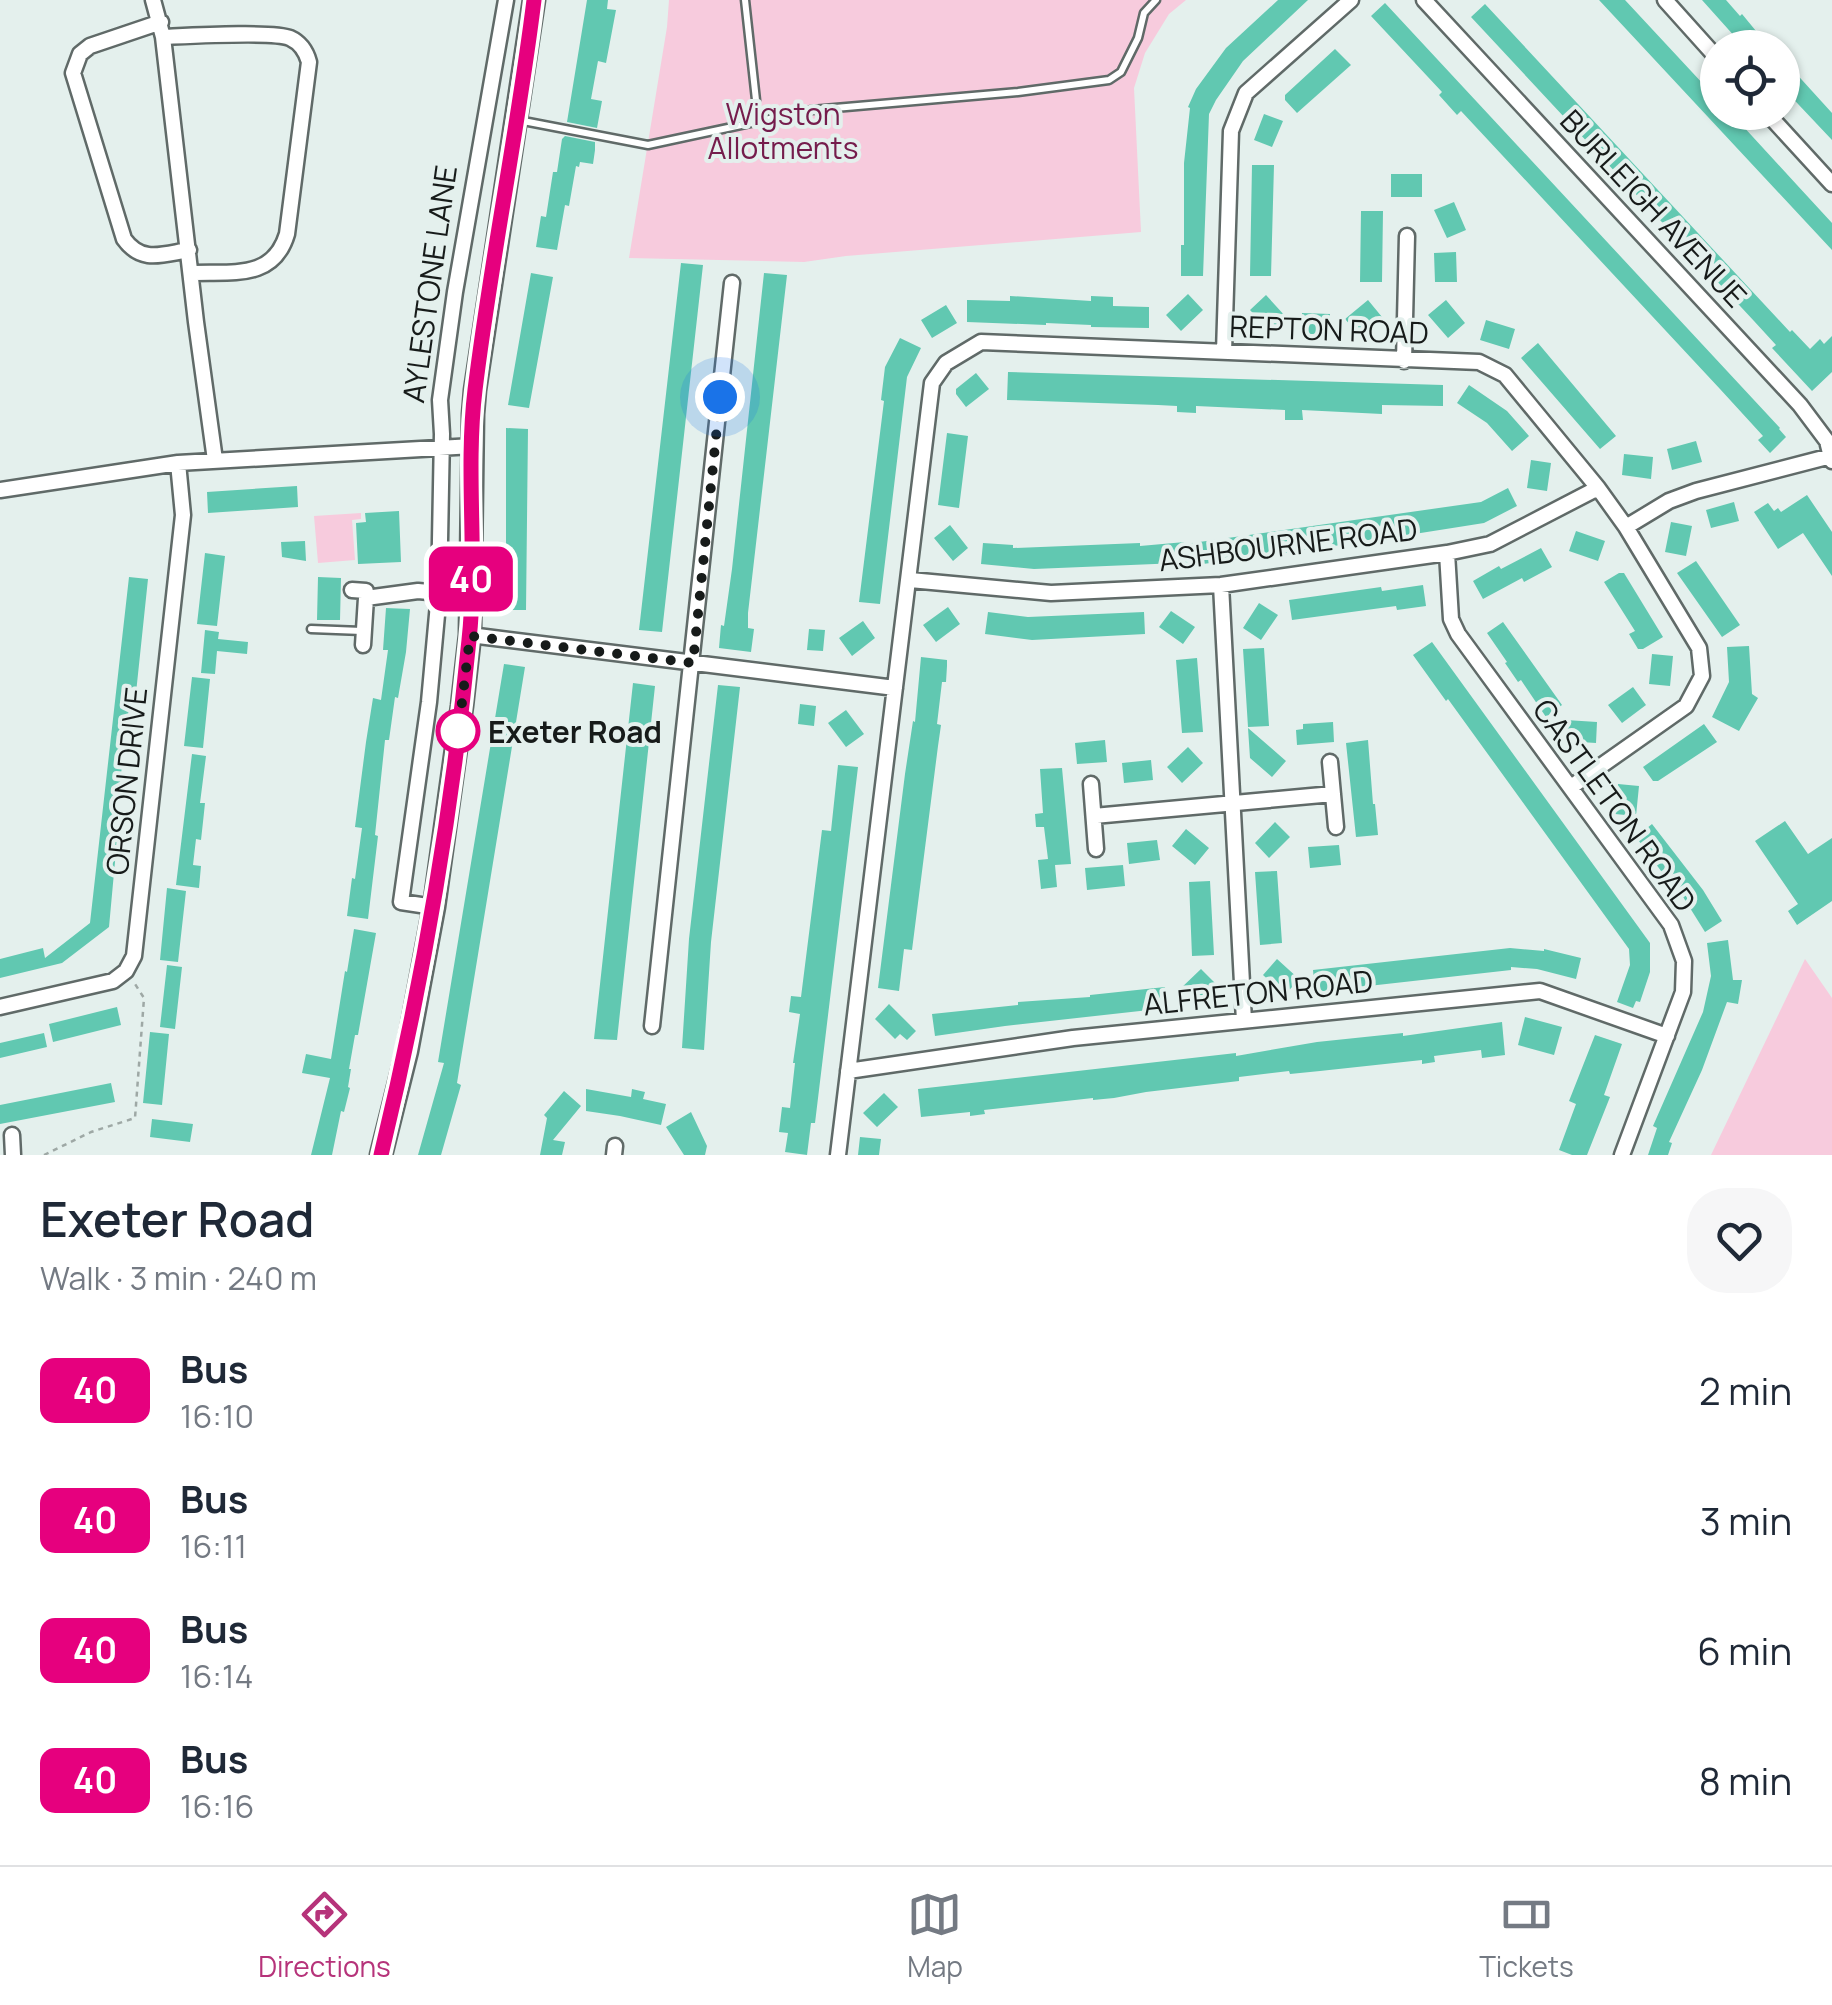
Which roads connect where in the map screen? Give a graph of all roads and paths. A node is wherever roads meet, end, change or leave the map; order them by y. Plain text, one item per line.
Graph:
1 (153, 0) edge
2 (506, 0) edge
3 (534, 0) edge
4 (745, 0) edge
5 (1156, 0) edge
6 (1351, 0) edge
7 (1424, 0) edge
8 (1664, 0) edge
9 (162, 30) junction
10 (1700, 39) edge
11 (517, 119) junction
12 (748, 123) junction
13 (1782, 130) edge
14 (1832, 184) edge
15 (1407, 236) dead end
16 (189, 250) junction
17 (191, 273) junction
18 (732, 283) dead end
19 (1224, 352) junction
20 (1404, 361) junction
21 (472, 446) junction
22 (441, 447) junction
23 (1830, 448) edge
24 (214, 460) junction
25 (178, 463) junction
26 (1598, 488) junction
27 (0, 490) edge
28 (1626, 527) junction
29 (1447, 552) junction
30 (910, 580) junction
31 (1222, 585) junction
32 (439, 592) junction
33 (310, 629) dead end
34 (470, 636) junction
35 (363, 638) joint
36 (693, 663) junction
37 (895, 688) junction
38 (1330, 762) dead end
39 (1091, 784) dead end
40 (1570, 788) junction
41 (1333, 794) junction
42 (1233, 804) junction
43 (1094, 816) junction
44 (1336, 827) dead end
45 (1096, 849) dead end
46 (434, 907) junction
47 (126, 970) junction
48 (0, 1007) edge
49 (1244, 1021) junction
50 (652, 1026) dead end
51 (1667, 1036) junction
52 (848, 1071) junction
53 (12, 1135) dead end
54 (13, 1155) edge
55 (44, 1155) edge
56 (381, 1155) edge
57 (838, 1155) edge
58 (1622, 1155) edge

1 - 9 street
2 - 22 street, AYLESTONE LANE
3 - 11 main road, AYLESTONE LANE
4 - 12 lane
5 - 12 lane
6 - 19 street
7 - 23 street, BURLEIGH AVENUE
8 - 10 street
9 - 16 street
9 - 16 street
9 - 17 street
11 - 12 lane
11 - 21 main road, AYLESTONE LANE
13 - 14 street
15 - 20 street
16 - 17 street
17 - 24 street
18 - 36 street
19 - 20 street, REPTON ROAD
19 - 30 street, REPTON ROAD
20 - 26 street, REPTON ROAD
21 - 22 street
21 - 34 main road, AYLESTONE LANE
22 - 24 street
22 - 32 street, AYLESTONE LANE
23 - 28 street
24 - 25 street
25 - 27 street
25 - 47 street, ORSON DRIVE
26 - 28 street, REPTON ROAD
26 - 29 street, ASHBOURNE ROAD
28 - 40 street, REPTON ROAD
29 - 31 street, ASHBOURNE ROAD
29 - 40 street, CASTLETON ROAD
30 - 31 street, ASHBOURNE ROAD
30 - 37 street, REPTON ROAD
31 - 42 street
32 - 35 street
32 - 46 street, AYLESTONE LANE
33 - 35 lane
34 - 36 street
34 - 46 main road, AYLESTONE LANE
36 - 37 street
36 - 50 street
37 - 52 street, REPTON ROAD
38 - 41 street
39 - 43 street
40 - 51 street, CASTLETON ROAD
41 - 42 street
41 - 44 street
42 - 43 street
42 - 49 street
43 - 45 street
46 - 56 main road, AYLESTONE LANE
47 - 48 street
47 - 55 path
49 - 51 street, ALFRETON ROAD
49 - 52 street, ALFRETON ROAD
51 - 58 street, CASTLETON ROAD
52 - 57 street, REPTON ROAD
53 - 54 street

